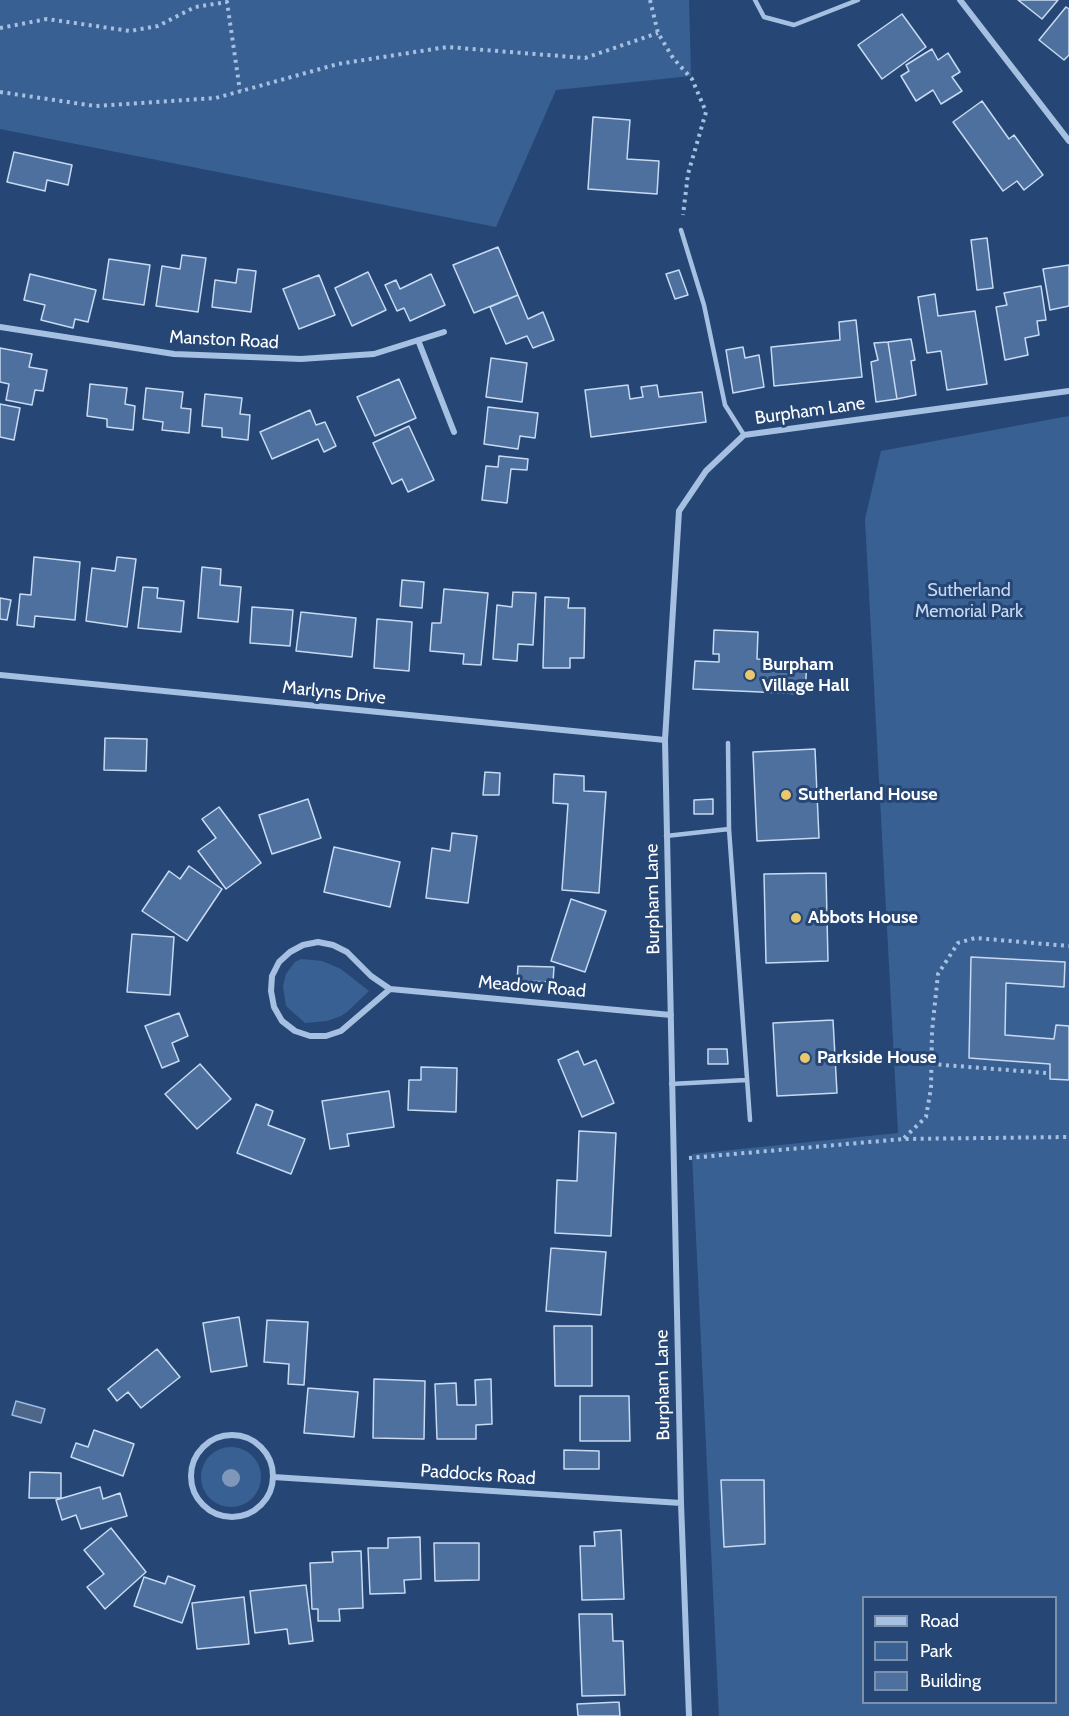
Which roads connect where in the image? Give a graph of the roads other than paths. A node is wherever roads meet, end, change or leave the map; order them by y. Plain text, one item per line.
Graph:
1 (755, 0) edge
2 (858, 0) edge
3 (960, 0) edge
4 (1069, 141) edge
5 (681, 230) road end
6 (0, 327) edge
7 (444, 332) dead end
8 (418, 340) junction
9 (1069, 391) edge
10 (454, 432) dead end
11 (744, 435) junction
12 (0, 675) edge
13 (665, 740) junction
14 (728, 743) dead end
15 (729, 829) junction
16 (666, 836) junction
17 (390, 989) junction
18 (671, 1015) junction
19 (746, 1080) junction
20 (671, 1084) junction
21 (750, 1120) dead end
22 (273, 1477) junction
23 (681, 1503) junction
24 (689, 1716) edge

1 - 2 lane
3 - 4 street
5 - 11 lane
6 - 8 street, Manston Road
7 - 8 street, Manston Road
8 - 10 street
9 - 11 street, Burpham Lane
11 - 13 street, Burpham Lane
12 - 13 street, Marlyns Drive
13 - 16 street, Burpham Lane
14 - 15 lane
15 - 16 lane
15 - 19 lane
16 - 18 street, Burpham Lane
17 - 17 street
17 - 18 street, Meadow Road
18 - 20 street, Burpham Lane
19 - 20 lane
19 - 21 lane
20 - 23 street, Burpham Lane
22 - 22 street
22 - 23 street, Paddocks Road
23 - 24 street, Burpham Lane

